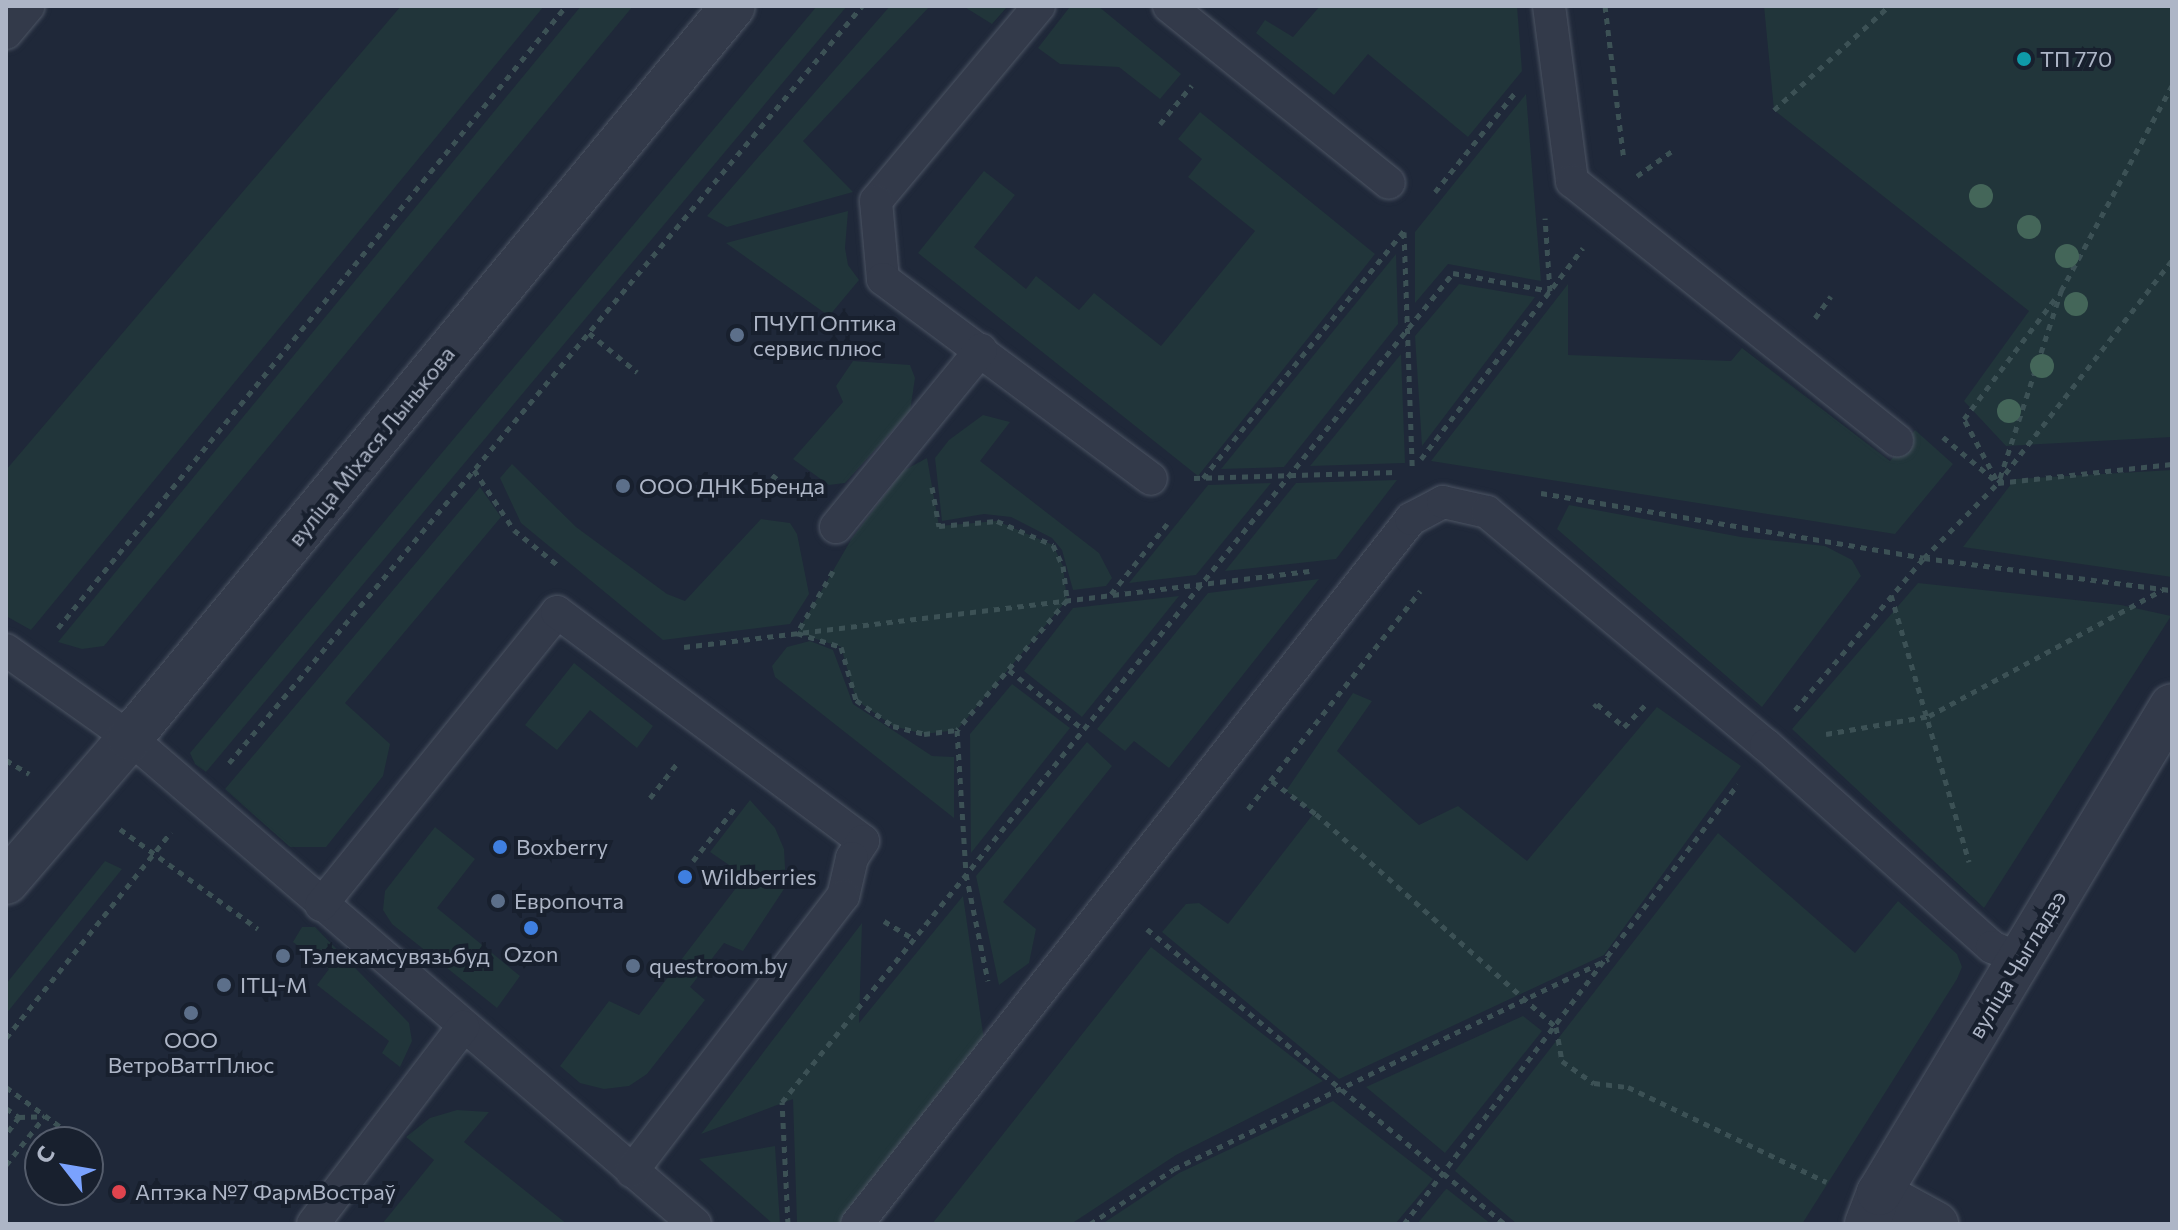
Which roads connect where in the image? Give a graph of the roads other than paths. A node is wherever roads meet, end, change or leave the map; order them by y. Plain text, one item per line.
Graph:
1 (29, 6) edge
2 (733, 6) edge
3 (1039, 6) edge
4 (1169, 6) edge
5 (1549, 6) edge
6 (6, 33) edge
7 (1389, 183) dead end
8 (981, 350) junction
9 (1897, 440) dead end
10 (1151, 479) road end
11 (836, 527) dead end
12 (17, 657) edge
13 (2172, 706) edge
14 (130, 738) junction
15 (6, 882) edge
16 (321, 905) junction
17 (2019, 959) junction
18 (463, 1027) junction
19 (632, 1171) junction
20 (1862, 1202) edge
21 (313, 1224) edge
22 (695, 1224) edge
23 (857, 1224) edge
24 (1936, 1224) edge

1 - 6 lane
2 - 14 street, вуліца Міхася Лынькова
3 - 8 lane
4 - 7 lane
5 - 9 lane
8 - 10 lane
8 - 11 lane
12 - 14 lane
13 - 17 street, вуліца Чыгладзэ
14 - 15 street, вуліца Міхася Лынькова
14 - 16 lane
16 - 18 lane
16 - 19 lane
17 - 20 street, вуліца Чыгладзэ
17 - 23 lane
18 - 19 lane
18 - 21 lane
19 - 22 lane
20 - 24 street

